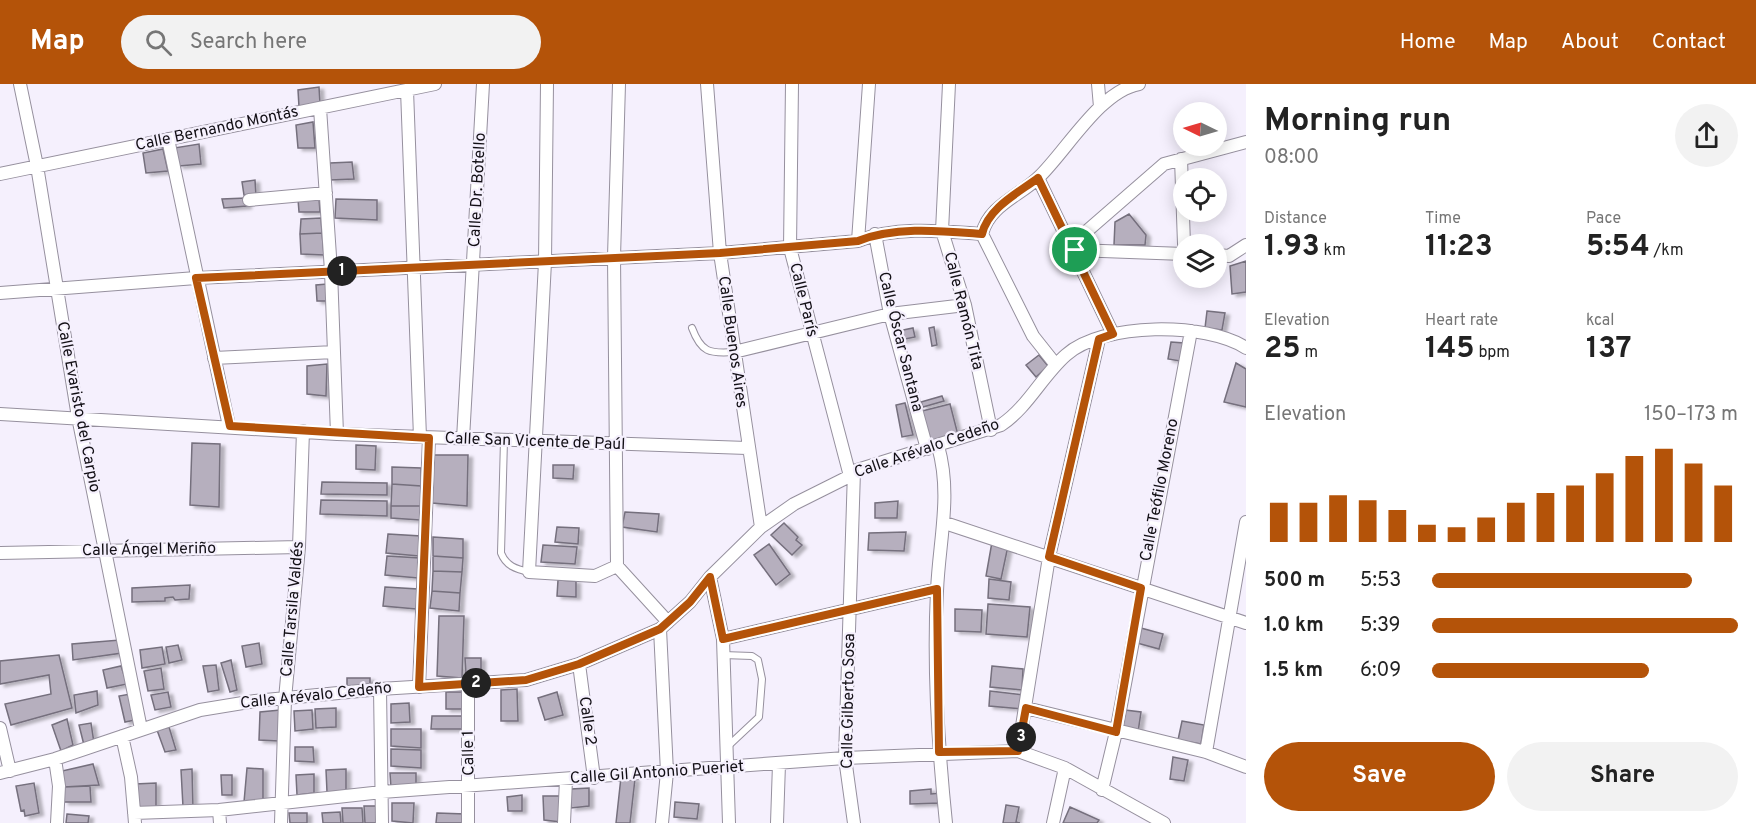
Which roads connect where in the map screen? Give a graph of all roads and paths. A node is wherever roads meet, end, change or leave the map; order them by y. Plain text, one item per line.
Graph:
1 (20, 84) edge
2 (370, 84) edge
3 (435, 84) edge
4 (483, 84) edge
5 (547, 84) edge
6 (619, 84) edge
7 (707, 84) edge
8 (792, 84) edge
9 (869, 84) edge
10 (949, 84) edge
11 (1098, 84) edge
12 (1139, 84) edge
13 (407, 90) junction
14 (370, 98) junction
15 (1100, 107) junction
16 (320, 108) junction
17 (168, 140) junction
18 (1246, 142) edge
19 (1181, 159) junction
20 (37, 166) junction
21 (0, 174) edge
22 (1038, 178) junction
23 (326, 193) junction
24 (249, 200) dead end
25 (942, 231) junction
26 (875, 234) junction
27 (982, 234) junction
28 (1184, 234) edge
29 (858, 241) junction
30 (1246, 245) edge
31 (1073, 247) junction
32 (790, 248) junction
33 (720, 253) junction
34 (1173, 253) edge
35 (1227, 256) edge
36 (614, 257) junction
37 (545, 262) junction
38 (475, 265) junction
39 (412, 269) junction
40 (332, 271) junction
41 (196, 278) junction
42 (55, 289) junction
43 (0, 293) edge
44 (964, 305) junction
45 (890, 314) junction
46 (692, 328) dead end
47 (1191, 331) junction
48 (811, 332) junction
49 (1113, 334) junction
50 (1246, 334) edge
51 (1099, 339) junction
52 (1233, 342) junction
53 (1246, 348) edge
54 (334, 352) junction
55 (734, 352) junction
56 (214, 358) junction
57 (1056, 365) junction
58 (0, 414) edge
59 (78, 417) junction
60 (230, 426) junction
61 (992, 430) junction
62 (303, 431) junction
63 (337, 434) junction
64 (424, 437) junction
65 (464, 439) junction
66 (504, 440) junction
67 (533, 442) junction
68 (615, 446) junction
69 (747, 448) junction
70 (933, 448) junction
71 (852, 473) junction
72 (1246, 522) edge
73 (945, 523) junction
74 (761, 527) junction
75 (299, 547) junction
76 (106, 550) junction
77 (0, 553) edge
78 (1049, 557) junction
79 (617, 566) junction
80 (529, 572) junction
81 (710, 577) junction
82 (1141, 588) junction
83 (937, 589) junction
84 (851, 610) junction
85 (1231, 618) junction
86 (1246, 623) edge
87 (664, 626) junction
88 (723, 639) junction
89 (723, 655) junction
90 (579, 664) junction
91 (468, 684) junction
92 (419, 687) junction
93 (380, 689) junction
94 (285, 699) junction
95 (1026, 708) junction
96 (0, 728) edge
97 (141, 729) junction
98 (1116, 732) junction
99 (122, 736) junction
100 (726, 747) junction
101 (1018, 751) junction
102 (939, 752) junction
103 (1206, 752) junction
104 (845, 758) junction
105 (55, 759) junction
106 (779, 764) junction
107 (1246, 766) edge
108 (727, 767) junction
109 (1065, 768) junction
110 (5, 772) edge
111 (667, 772) junction
112 (594, 778) junction
113 (566, 780) junction
114 (470, 787) junction
115 (1102, 790) junction
116 (382, 792) junction
117 (281, 802) junction
118 (1136, 809) junction
119 (219, 810) junction
120 (134, 818) edge
121 (57, 823) edge
122 (220, 823) edge
123 (281, 823) edge
124 (382, 823) edge
125 (468, 823) edge
126 (564, 823) edge
127 (662, 823) edge
128 (729, 823) edge
129 (777, 823) edge
130 (854, 823) edge
131 (946, 823) edge
132 (1053, 823) edge
133 (1135, 823) edge
134 (1164, 823) edge

1 - 20 street, Calle Evaristo del Carpio
2 - 14 street
3 - 13 street, Calle Bernando Montás
4 - 38 street, Calle Dr. Botello
5 - 37 street
6 - 36 street
7 - 33 street, Calle Buenos Aires
8 - 32 street, Calle París
9 - 29 street
10 - 25 street, Calle Ramón Tita
11 - 15 street
12 - 15 street
13 - 14 street, Calle Bernando Montás
13 - 39 street
14 - 16 street, Calle Bernando Montás
15 - 22 street
16 - 17 street, Calle Bernando Montás
16 - 23 street
17 - 20 street, Calle Bernando Montás
17 - 41 street
18 - 19 street
19 - 28 street
19 - 31 street
20 - 21 street, Calle Bernando Montás
20 - 42 street, Calle Evaristo del Carpio
22 - 27 street
22 - 31 street
23 - 24 street
23 - 40 street
25 - 26 street
25 - 27 street
25 - 44 street, Calle Ramón Tita
26 - 29 street
26 - 45 street, Calle Óscar Santana
27 - 57 street
29 - 32 street
30 - 35 street
31 - 34 street
31 - 49 street
32 - 33 street
32 - 48 street, Calle París
33 - 36 street
33 - 55 street, Calle Buenos Aires
36 - 37 street
36 - 68 street
37 - 38 street
37 - 67 street
38 - 39 street
38 - 65 street, Calle Dr. Botello
39 - 40 street
39 - 64 street
40 - 41 street
40 - 54 street
41 - 42 street
41 - 56 street
42 - 43 street
42 - 59 street, Calle Evaristo del Carpio
44 - 45 street
44 - 61 street, Calle Ramón Tita
45 - 48 street
45 - 70 street, Calle Óscar Santana
46 - 55 lane
47 - 49 street, Calle Arévalo Cedeño
47 - 52 street, Calle Arévalo Cedeño
47 - 82 street, Calle Teófilo Moreno
48 - 55 street
48 - 71 street, Calle París
49 - 51 street, Calle Arévalo Cedeño
50 - 52 street
51 - 57 street, Calle Arévalo Cedeño
51 - 78 street
52 - 53 street, Calle Arévalo Cedeño
54 - 56 street
54 - 63 street
55 - 69 street, Calle Buenos Aires
56 - 60 street
57 - 61 street, Calle Arévalo Cedeño
58 - 59 street, Calle San Vicente de Paúl
59 - 60 street, Calle San Vicente de Paúl
59 - 76 street, Calle Evaristo del Carpio
60 - 62 street, Calle San Vicente de Paúl
61 - 70 street, Calle Arévalo Cedeño
62 - 63 street, Calle San Vicente de Paúl
62 - 75 street, Calle Tarsila Valdés
63 - 64 street, Calle San Vicente de Paúl
64 - 65 street, Calle San Vicente de Paúl
64 - 92 street
65 - 66 street, Calle San Vicente de Paúl
66 - 67 street, Calle San Vicente de Paúl
66 - 80 lane
67 - 68 street, Calle San Vicente de Paúl
67 - 80 street
68 - 69 street, Calle San Vicente de Paúl
68 - 79 street
69 - 74 street, Calle Buenos Aires
70 - 71 street, Calle Arévalo Cedeño
70 - 73 street, Calle Óscar Santana
71 - 74 street, Calle Arévalo Cedeño
71 - 84 street, Calle Gilberto Sosa
72 - 85 street
73 - 78 street
73 - 83 street, Calle Óscar Santana
74 - 81 street, Calle Arévalo Cedeño
75 - 76 street, Calle Ángel Meriño
75 - 94 street, Calle Tarsila Valdés
76 - 77 street, Calle Ángel Meriño
76 - 97 street, Calle Evaristo del Carpio
78 - 82 street
78 - 95 street
79 - 80 street
79 - 87 street
81 - 87 street, Calle Arévalo Cedeño
81 - 88 street
82 - 85 street
82 - 98 street, Calle Teófilo Moreno
83 - 84 street
83 - 102 street, Calle Óscar Santana
84 - 88 street
84 - 104 street, Calle Gilberto Sosa
85 - 86 street
85 - 103 street
87 - 90 street, Calle Arévalo Cedeño
87 - 111 street
88 - 89 street
89 - 100 street
89 - 100 lane
90 - 91 street, Calle Arévalo Cedeño
90 - 112 street, Calle 2
91 - 92 street, Calle Arévalo Cedeño
91 - 114 street, Calle 1
92 - 93 street, Calle Arévalo Cedeño
93 - 94 street, Calle Arévalo Cedeño
93 - 116 street
94 - 97 street, Calle Arévalo Cedeño
94 - 117 street, Calle Tarsila Valdés
95 - 98 street
95 - 101 street
96 - 110 street
97 - 99 street, Calle Arévalo Cedeño
98 - 103 street
98 - 115 street, Calle Teófilo Moreno
99 - 105 street, Calle Arévalo Cedeño
99 - 120 street
100 - 108 street
101 - 102 street, Calle Gil Antonio Pueriet
101 - 109 street, Calle Gil Antonio Pueriet
102 - 104 street, Calle Gil Antonio Pueriet
102 - 131 street, Calle Óscar Santana
103 - 107 street
104 - 106 street, Calle Gil Antonio Pueriet
104 - 130 street, Calle Gilberto Sosa
105 - 110 street, Calle Arévalo Cedeño
105 - 121 street
106 - 108 street, Calle Gil Antonio Pueriet
106 - 129 street
108 - 111 street, Calle Gil Antonio Pueriet
108 - 128 street
109 - 115 street, Calle Gil Antonio Pueriet
109 - 132 street
111 - 112 street, Calle Gil Antonio Pueriet
111 - 127 street
112 - 113 street, Calle Gil Antonio Pueriet
113 - 114 street, Calle Gil Antonio Pueriet
113 - 126 street
114 - 116 street, Calle Gil Antonio Pueriet
114 - 125 street, Calle 1
115 - 118 street, Calle Gil Antonio Pueriet
116 - 117 street, Calle Gil Antonio Pueriet
116 - 124 street
117 - 119 street, Calle Gil Antonio Pueriet
117 - 123 street, Calle Tarsila Valdés
118 - 133 street
118 - 134 street, Calle Gil Antonio Pueriet
119 - 120 street, Calle Gil Antonio Pueriet
119 - 122 street

